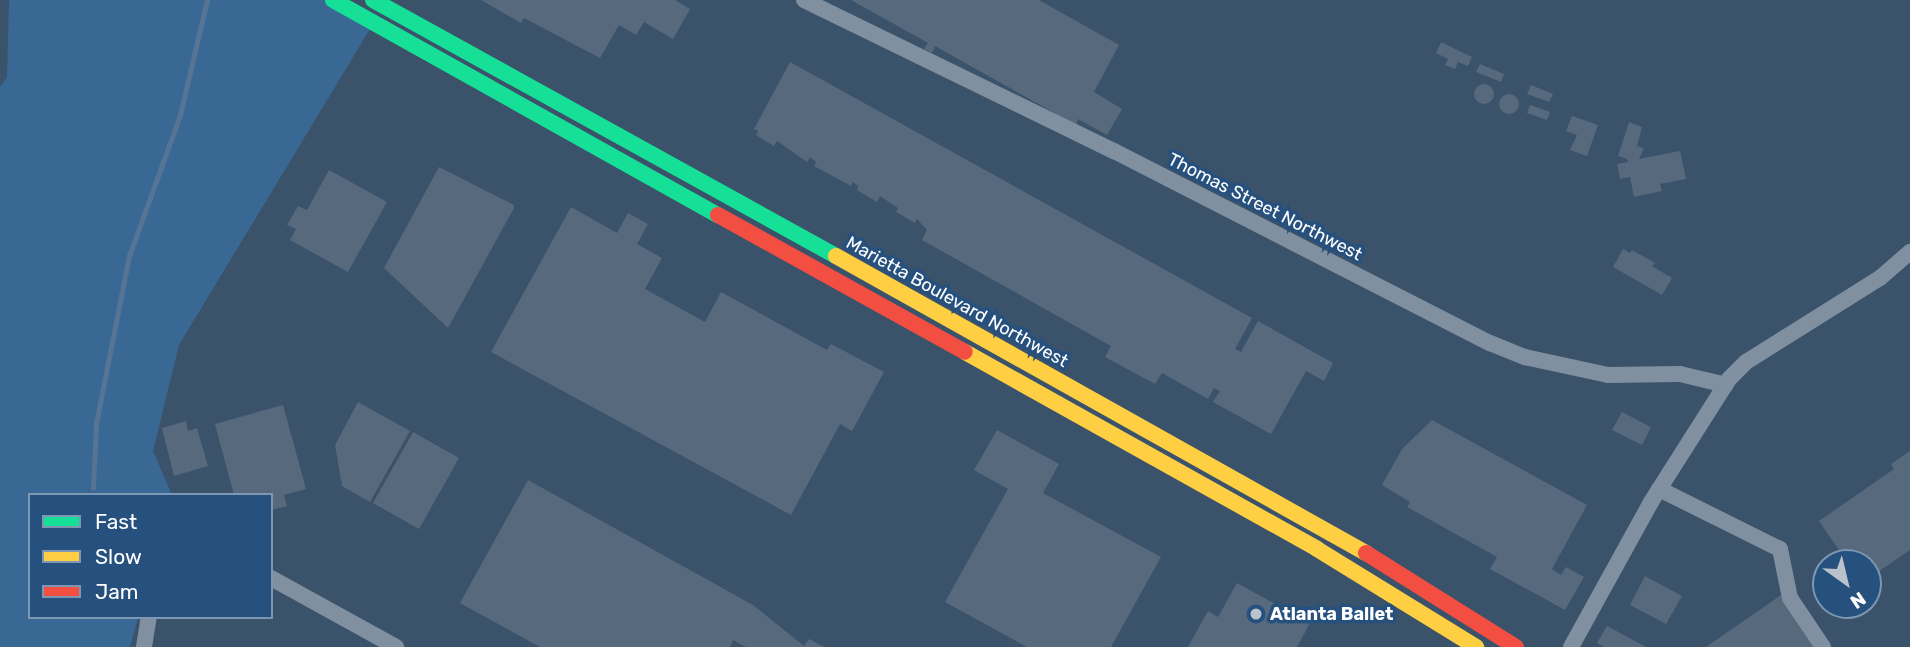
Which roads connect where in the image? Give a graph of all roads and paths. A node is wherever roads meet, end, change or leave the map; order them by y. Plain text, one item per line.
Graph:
1 (332, 0) edge
2 (373, 0) edge
3 (804, 0) edge
4 (1910, 251) edge
5 (1726, 384) junction
6 (1659, 489) junction
7 (273, 579) edge
8 (149, 619) edge
9 (144, 647) edge
10 (396, 647) edge
11 (1476, 647) edge
12 (1516, 647) edge
13 (1571, 647) edge
14 (1823, 647) edge

1 - 11 main road
2 - 12 main road, Marietta Boulevard Northwest
3 - 5 street, Thomas Street Northwest
4 - 5 street
5 - 6 street
6 - 13 street
6 - 14 street
7 - 10 street
8 - 9 street

